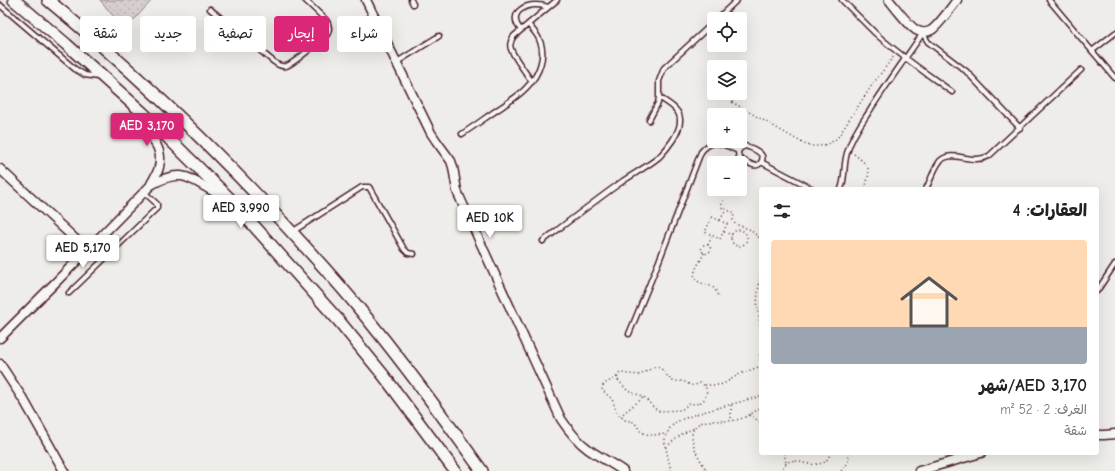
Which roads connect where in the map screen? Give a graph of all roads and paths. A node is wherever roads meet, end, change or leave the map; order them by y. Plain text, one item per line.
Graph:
1 (14, 0) edge
2 (48, 0) edge
3 (304, 0) edge
4 (366, 0) edge
5 (557, 0) edge
6 (737, 0) edge
7 (842, 0) edge
8 (889, 0) edge
9 (958, 0) edge
10 (1050, 0) edge
11 (0, 6) edge
12 (548, 7) junction
13 (210, 8) dead end
14 (724, 12) edge
15 (528, 24) junction
16 (707, 28) edge
17 (521, 30) junction
18 (923, 32) junction
19 (1115, 32) edge
20 (439, 36) dead end
21 (897, 51) junction
22 (1092, 51) junction
23 (906, 58) junction
24 (397, 62) junction
25 (1082, 70) dead end
26 (103, 77) junction
27 (1115, 78) edge
28 (532, 82) junction
29 (952, 92) dead end
30 (659, 97) junction
31 (732, 102) dead end
32 (143, 113) junction
33 (649, 120) dead end
34 (1020, 128) junction
35 (462, 134) dead end
36 (848, 150) junction
37 (738, 151) junction
38 (761, 162) junction
39 (0, 169) edge
40 (151, 185) junction
41 (809, 187) edge
42 (842, 187) edge
43 (866, 187) edge
44 (927, 187) edge
45 (144, 192) junction
46 (229, 198) junction
47 (723, 200) dead end
48 (726, 210) junction
49 (720, 221) junction
50 (724, 231) junction
51 (292, 233) junction
52 (732, 235) junction
53 (712, 236) junction
54 (759, 237) edge
55 (543, 242) dead end
56 (708, 245) junction
57 (87, 250) junction
58 (704, 253) junction
59 (414, 254) dead end
60 (1115, 264) edge
61 (759, 285) edge
62 (1099, 288) edge
63 (69, 293) dead end
64 (719, 298) dead end
65 (759, 318) edge
66 (629, 334) dead end
67 (0, 338) edge
68 (0, 364) edge
69 (759, 367) edge
70 (617, 376) junction
71 (704, 385) junction
72 (644, 396) junction
73 (759, 397) edge
74 (731, 404) junction
75 (759, 408) edge
76 (620, 416) junction
77 (749, 416) junction
78 (731, 421) junction
79 (759, 421) edge
80 (694, 428) junction
81 (667, 434) junction
82 (1115, 434) edge
83 (1099, 435) edge
84 (666, 447) junction
85 (784, 455) edge
86 (828, 455) edge
87 (849, 455) edge
88 (974, 455) edge
89 (786, 463) junction
90 (64, 471) edge
91 (455, 471) edge
92 (482, 471) edge
93 (623, 471) edge
94 (671, 471) edge
95 (707, 471) edge
96 (781, 471) edge
97 (841, 471) edge
98 (919, 471) edge

1 - 26 street
2 - 51 street
3 - 13 lane
4 - 24 street
5 - 12 lane
6 - 14 lane
7 - 21 lane
8 - 18 street
9 - 18 street
10 - 22 lane
11 - 26 lane
12 - 15 lane
12 - 17 lane
15 - 17 lane
15 - 28 lane
16 - 30 lane
17 - 28 lane
18 - 23 lane
18 - 34 lane
19 - 22 lane
20 - 24 lane
21 - 23 lane
21 - 31 path
22 - 27 lane
23 - 29 lane
23 - 36 lane
24 - 93 street
25 - 34 lane
26 - 32 street
28 - 35 lane
30 - 33 lane
30 - 55 lane
32 - 40 street
32 - 46 street
34 - 44 lane
36 - 42 lane
36 - 43 path
37 - 38 lane
37 - 38 lane
37 - 66 lane
38 - 41 lane
39 - 57 street
40 - 45 street
40 - 46 street
45 - 57 street
45 - 63 lane
46 - 91 street
47 - 48 path
48 - 49 path
48 - 54 path
49 - 50 path
49 - 53 path
50 - 52 path
50 - 53 path
51 - 59 lane
51 - 92 street
52 - 52 path
53 - 56 path
56 - 58 path
56 - 58 path
57 - 67 street
58 - 64 path
60 - 62 lane
61 - 65 path
68 - 90 street
69 - 71 path
70 - 71 path
70 - 72 path
70 - 76 path
71 - 72 path
72 - 76 path
73 - 74 path
74 - 78 path
74 - 81 path
75 - 77 path
76 - 81 path
77 - 78 path
77 - 79 path
78 - 80 path
80 - 84 path
80 - 95 path
81 - 84 path
82 - 83 street
84 - 94 path
85 - 89 path
86 - 89 path
87 - 97 path
88 - 98 street
89 - 96 path

